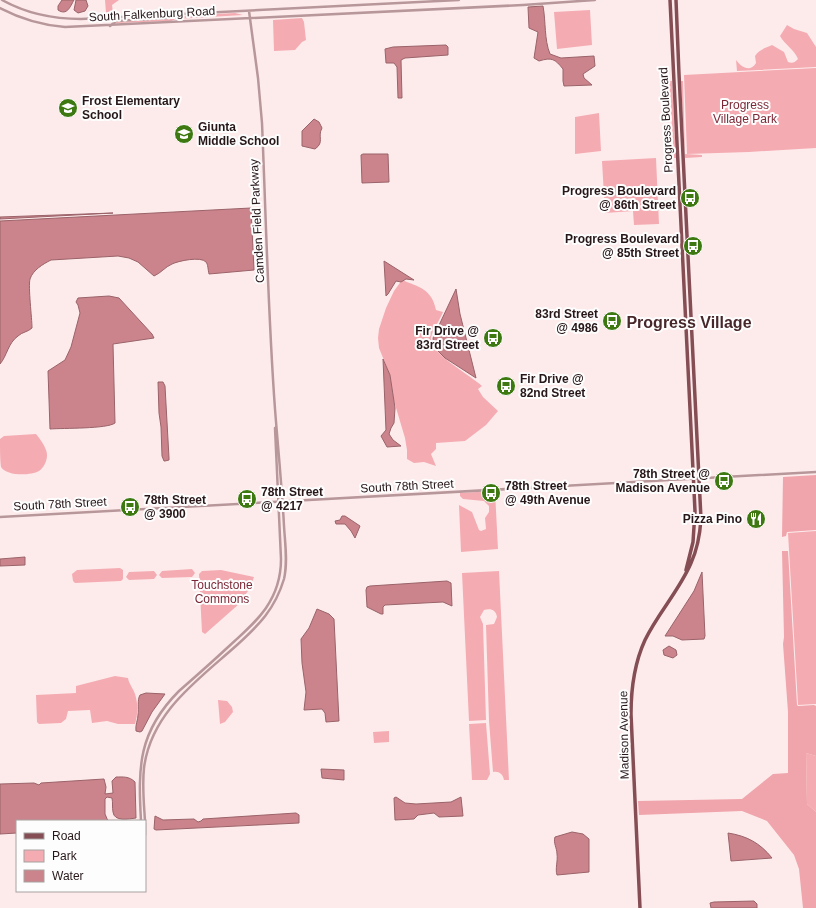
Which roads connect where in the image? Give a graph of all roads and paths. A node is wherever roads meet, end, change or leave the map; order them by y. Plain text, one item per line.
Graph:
1 (2, 0) edge
2 (458, 0) edge
3 (595, 0) edge
4 (670, 0) edge
5 (676, 0) edge
6 (0, 8) edge
7 (249, 10) junction
8 (176, 14) junction
9 (249, 18) junction
10 (110, 26) junction
11 (675, 108) junction
12 (683, 150) junction
13 (678, 160) junction
14 (679, 188) junction
15 (684, 188) junction
16 (275, 408) junction
17 (696, 412) junction
18 (690, 413) junction
19 (816, 472) edge
20 (694, 478) junction
21 (699, 478) junction
22 (278, 501) junction
23 (282, 501) junction
24 (0, 517) edge
25 (685, 575) junction
26 (141, 820) edge
27 (145, 820) edge
28 (640, 908) edge

1 - 8 street, South Falkenburg Road
2 - 7 street, South Falkenburg Road
3 - 9 street, South Falkenburg Road
4 - 11 main road, Progress Boulevard
5 - 12 main road, Progress Boulevard
6 - 10 street, South Falkenburg Road
7 - 8 street, South Falkenburg Road
7 - 9 street, Camden Field Parkway
8 - 10 street
9 - 10 street, South Falkenburg Road
9 - 16 street, Camden Field Parkway
11 - 12 main road
11 - 13 main road, Progress Boulevard
12 - 13 main road
12 - 15 main road, Progress Boulevard
13 - 14 main road, Progress Boulevard
14 - 15 main road
14 - 18 main road, Progress Boulevard
15 - 17 main road, Progress Boulevard
16 - 22 street, Camden Field Parkway
16 - 23 street, Camden Field Parkway
17 - 18 main road
17 - 21 main road, Progress Boulevard
18 - 20 main road, Progress Boulevard
19 - 21 street, South 78th Street
20 - 21 street, South 78th Street
20 - 23 street, South 78th Street
20 - 25 main road, Madison Avenue
21 - 25 main road, Madison Avenue
22 - 23 street, South 78th Street
22 - 24 street, South 78th Street
22 - 26 street, Camden Field Parkway
23 - 27 street, Camden Field Parkway
25 - 28 main road, Madison Avenue

